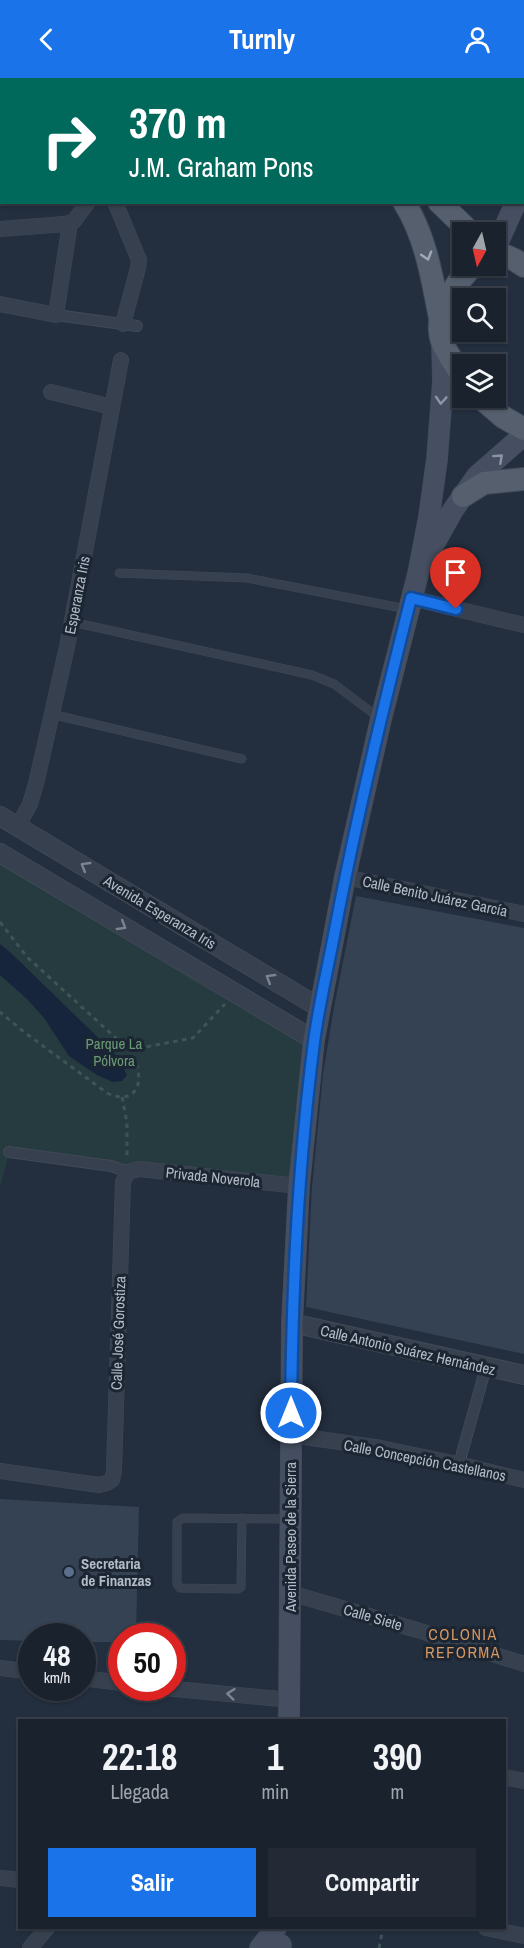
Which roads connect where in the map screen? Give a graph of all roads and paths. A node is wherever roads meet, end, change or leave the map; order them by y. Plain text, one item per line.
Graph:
1 (87, 204) edge
2 (116, 204) edge
3 (405, 204) edge
4 (442, 204) edge
5 (515, 204) edge
6 (460, 222) edge
7 (70, 223) junction
8 (506, 225) edge
9 (0, 229) edge
10 (506, 256) edge
11 (524, 266) edge
12 (463, 276) edge
13 (0, 304) edge
14 (56, 315) junction
15 (440, 318) junction
16 (130, 325) joint
17 (442, 342) junction
18 (452, 359) edge
19 (121, 360) dead end
20 (51, 392) dead end
21 (112, 407) junction
22 (493, 408) edge
23 (524, 429) edge
24 (524, 435) edge
25 (524, 479) edge
26 (463, 496) junction
27 (119, 573) dead end
28 (418, 574) junction
29 (410, 604) junction
30 (72, 622) junction
31 (524, 625) edge
32 (51, 714) junction
33 (381, 719) junction
34 (242, 759) dead end
35 (0, 816) edge
36 (18, 826) junction
37 (0, 853) edge
38 (345, 877) junction
39 (524, 914) edge
40 (0, 922) edge
41 (235, 993) junction
42 (320, 1008) junction
43 (0, 1012) edge
44 (314, 1040) junction
45 (129, 1050) junction
46 (122, 1097) junction
47 (9, 1152) dead end
48 (128, 1172) junction
49 (299, 1186) junction
50 (292, 1323) junction
51 (486, 1367) junction
52 (524, 1375) edge
53 (291, 1435) junction
54 (459, 1464) junction
55 (0, 1472) edge
56 (524, 1480) edge
57 (242, 1518) junction
58 (290, 1519) junction
59 (290, 1593) junction
60 (524, 1664) edge
61 (0, 1668) edge
62 (18, 1670) edge
63 (186, 1692) edge
64 (289, 1710) edge
65 (506, 1777) edge
66 (524, 1780) edge
67 (0, 1878) edge
68 (18, 1880) edge
69 (46, 1929) edge
70 (383, 1929) edge
71 (491, 1929) edge
72 (524, 1936) edge
73 (280, 1939) edge
74 (30, 1948) edge
75 (260, 1948) edge
76 (379, 1948) edge

1 - 7 street
2 - 16 street
3 -> 15 main road
4 - 6 main road
5 - 8 main road
7 - 9 street
7 - 14 street
10 - 11 main road
12 - 15 main road
13 - 14 street
14 - 16 street
15 - 17 main road
17 - 18 main road
17 -> 28 main road, Avenida Paseo de la Sierra
19 - 21 street, Esperanza Iris
20 - 21 street
21 - 30 street, Esperanza Iris
22 - 23 main road
26 -> 24 main road, Avenida Paseo de la Sierra
25 - 26 main road
26 - 28 main road, Avenida Paseo de la Sierra
27 - 29 lane
28 - 29 main road, Avenida Paseo de la Sierra
29 - 31 street
29 - 33 main road, Avenida Paseo de la Sierra
30 - 32 street, Esperanza Iris
30 - 33 lane
32 - 34 lane
32 - 36 street, Esperanza Iris
33 - 38 main road, Avenida Paseo de la Sierra
35 - 36 street, Avenida Esperanza Iris
42 -> 36 street, Avenida Esperanza Iris
37 -> 41 street, Avenida Esperanza Iris
38 - 39 street, Calle Benito Juárez García
38 - 42 main road, Avenida Paseo de la Sierra
40 - 45 path
41 - 44 street, Avenida Esperanza Iris
41 - 45 path
42 - 44 main road, Avenida Paseo de la Sierra
43 - 46 path
44 - 49 main road, Avenida Paseo de la Sierra
45 - 46 path
46 - 48 path
47 - 48 street
48 - 49 street, Privada Noverola
48 - 55 street, Calle José Gorostiza
49 - 50 main road, Avenida Paseo de la Sierra
50 - 51 street, Calle Antonio Suárez Hernández
50 - 53 main road, Avenida Paseo de la Sierra
51 - 52 street, Calle Antonio Suárez Hernández
51 - 54 street
53 - 54 street, Calle Concepción Castellanos
53 - 58 main road, Avenida Paseo de la Sierra
54 - 56 street, Calle Concepción Castellanos
57 - 57 lane
57 - 58 lane
58 - 59 main road, Avenida Paseo de la Sierra
59 - 60 street, Calle Siete
59 - 64 main road, Avenida Paseo de la Sierra
61 - 62 street
64 -> 63 street
65 - 66 street
67 - 68 street
69 - 74 street
70 - 76 path
71 - 72 street
73 - 75 main road

